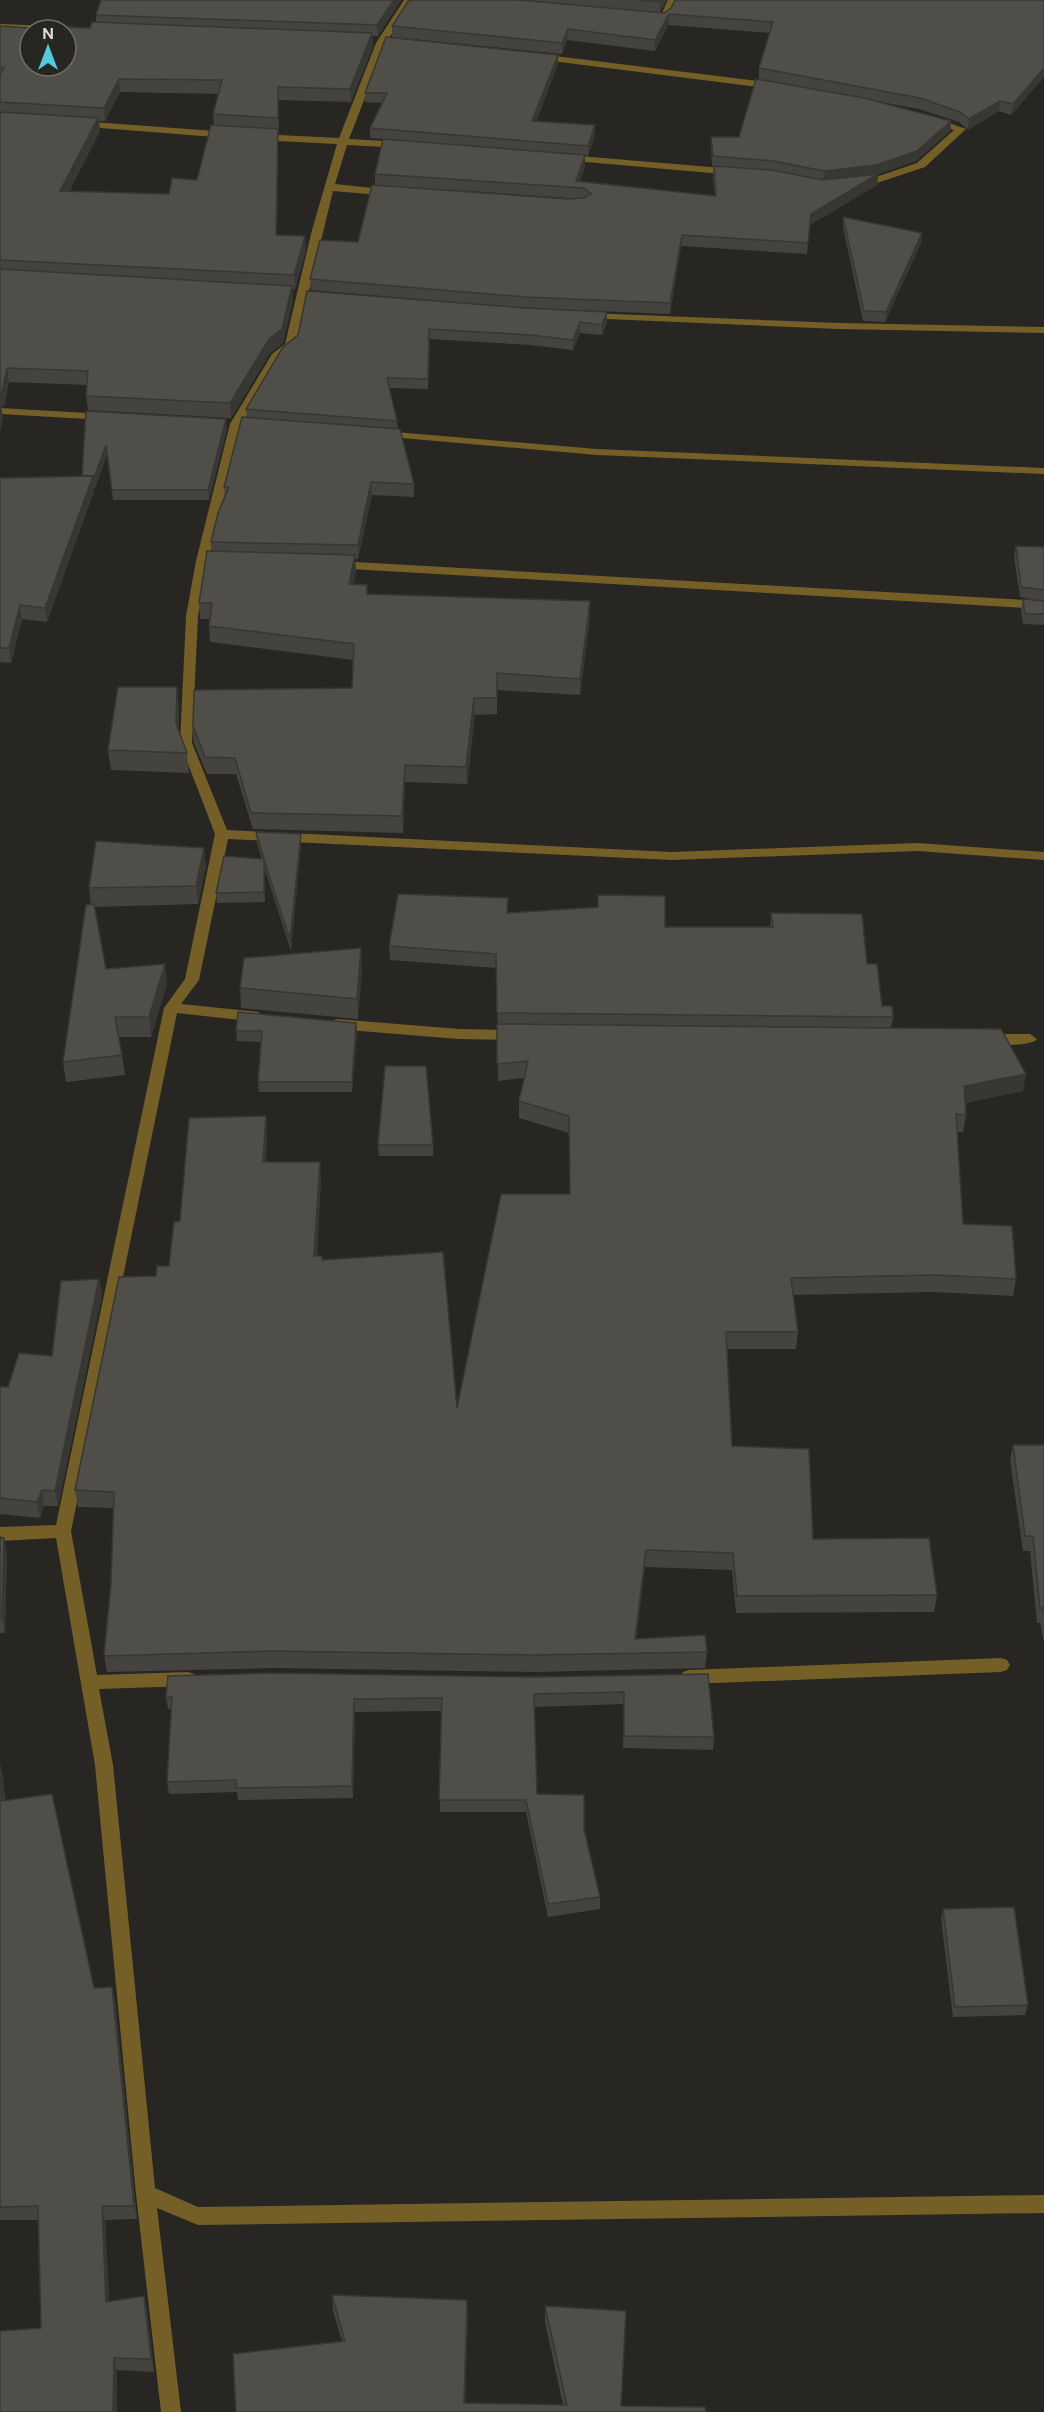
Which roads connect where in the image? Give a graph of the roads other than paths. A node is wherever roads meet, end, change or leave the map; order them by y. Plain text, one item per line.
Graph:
1 (409, 0) edge
2 (673, 0) edge
3 (641, 15) edge
4 (0, 27) edge
5 (84, 30) edge
6 (530, 56) edge
7 (791, 89) edge
8 (922, 117) edge
9 (69, 124) edge
10 (341, 143) junction
11 (408, 145) edge
12 (561, 158) edge
13 (749, 174) edge
14 (844, 184) edge
15 (329, 187) junction
16 (405, 194) edge
17 (572, 315) edge
18 (1044, 330) edge
19 (0, 411) edge
20 (123, 417) edge
21 (375, 433) edge
22 (1044, 471) edge
23 (328, 564) edge
24 (1044, 605) edge
25 (222, 834) junction
26 (1044, 856) edge
27 (171, 1008) junction
28 (270, 1018) edge
29 (315, 1023) edge
30 (528, 1035) edge
31 (975, 1039) edge
32 (1030, 1039) dead end
33 (63, 1531) junction
34 (0, 1534) edge
35 (1001, 1665) dead end
36 (675, 1678) edge
37 (203, 1679) edge
38 (89, 1682) junction
39 (146, 2194) junction
40 (1044, 2204) edge
41 (171, 2412) edge

1 - 10 street
2 - 3 street
4 - 5 street
6 - 7 street
8 - 14 street
9 - 10 street
10 - 11 street
10 - 15 street
12 - 13 street
15 - 16 street
15 - 25 street
17 - 18 street
19 - 20 street
21 - 22 street
23 - 24 street
25 - 26 street
25 - 27 street
27 - 28 street
27 - 33 street
29 - 30 street
31 - 32 street
33 - 34 street
33 - 38 street
35 - 36 street
37 - 38 street
38 - 39 street
39 - 40 street
39 - 41 street

